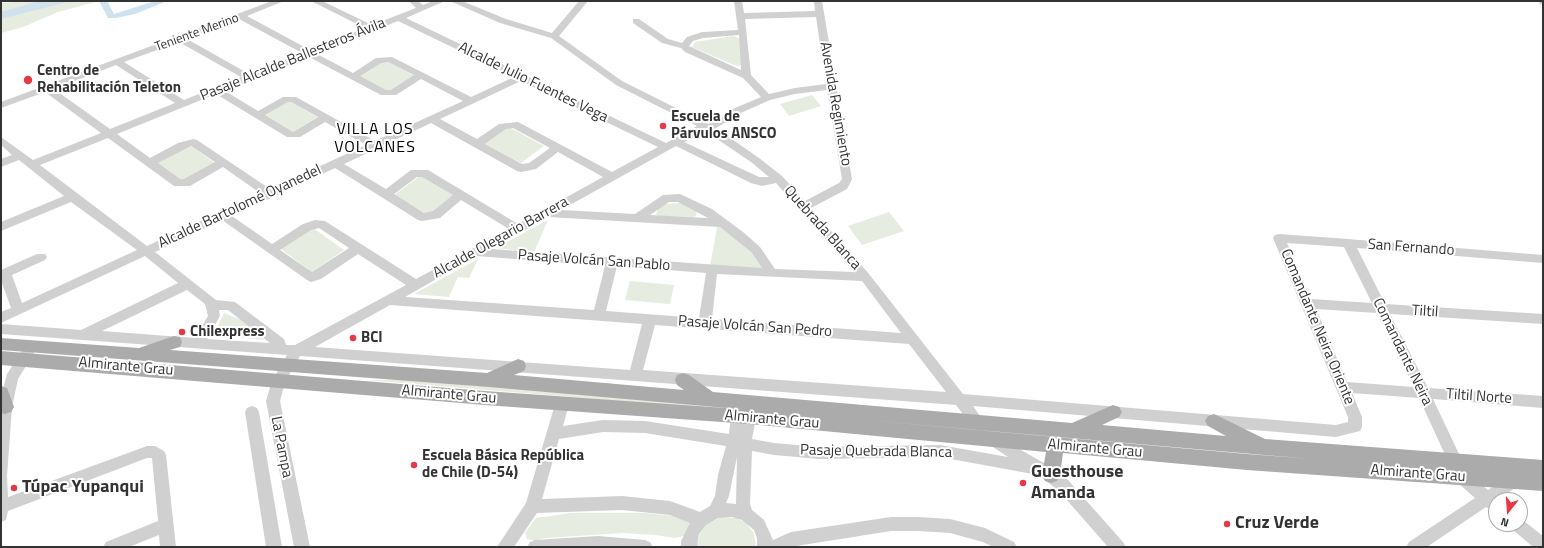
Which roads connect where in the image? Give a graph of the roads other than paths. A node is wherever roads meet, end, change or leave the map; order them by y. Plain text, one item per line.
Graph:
1 (280, 1) edge
2 (315, 1) edge
3 (413, 1) edge
4 (441, 1) edge
5 (454, 1) edge
6 (584, 1) edge
7 (738, 1) edge
8 (818, 1) edge
9 (423, 9) junction
10 (820, 14) junction
11 (740, 16) junction
12 (241, 17) junction
13 (399, 18) junction
14 (636, 21) dead end
15 (373, 29) junction
16 (743, 32) junction
17 (554, 36) junction
18 (181, 39) junction
19 (684, 46) junction
20 (310, 54) junction
21 (117, 62) junction
22 (421, 75) junction
23 (354, 76) junction
24 (746, 76) junction
25 (522, 77) junction
26 (249, 78) junction
27 (831, 86) junction
28 (46, 88) junction
29 (218, 90) junction
30 (767, 98) junction
31 (471, 101) junction
32 (183, 104) junction
33 (1, 105) edge
34 (258, 116) junction
35 (324, 118) junction
36 (432, 119) junction
37 (707, 127) junction
38 (110, 133) junction
39 (1, 140) edge
40 (477, 144) junction
41 (671, 144) junction
42 (374, 146) junction
43 (559, 147) junction
44 (21, 155) junction
45 (151, 162) junction
46 (224, 162) junction
47 (1, 163) edge
48 (335, 163) junction
49 (33, 164) junction
50 (612, 177) junction
51 (778, 179) junction
52 (269, 194) junction
53 (387, 194) junction
54 (462, 194) junction
55 (72, 197) junction
56 (804, 207) junction
57 (547, 213) junction
58 (223, 215) junction
59 (637, 218) junction
60 (723, 223) junction
61 (1, 227) edge
62 (518, 229) junction
63 (1279, 238) joint
64 (1348, 243) junction
65 (358, 248) junction
66 (146, 250) junction
67 (272, 250) junction
68 (475, 252) junction
69 (41, 257) dead end
70 (1543, 259) edge
71 (612, 262) junction
72 (712, 269) junction
73 (772, 273) junction
74 (3, 275) edge
75 (865, 277) junction
76 (187, 284) junction
77 (415, 285) junction
78 (388, 300) junction
79 (1307, 304) junction
80 (213, 305) junction
81 (1381, 309) junction
82 (18, 310) junction
83 (599, 316) junction
84 (1, 318) edge
85 (650, 319) junction
86 (1543, 320) edge
87 (704, 323) junction
88 (1, 329) edge
89 (82, 335) junction
90 (911, 339) junction
91 (174, 342) junction
92 (1, 344) edge
93 (198, 344) junction
94 (280, 350) junction
95 (28, 353) junction
96 (139, 354) junction
97 (1, 358) edge
98 (292, 358) junction
99 (518, 366) junction
100 (635, 376) junction
101 (489, 380) junction
102 (683, 380) junction
103 (279, 381) junction
104 (1344, 387) junction
105 (1423, 392) junction
106 (708, 398) junction
107 (958, 399) junction
108 (3, 400) edge
109 (1543, 402) edge
110 (562, 404) junction
111 (252, 412) dead end
112 (1113, 412) junction
113 (744, 417) junction
114 (1355, 417) joint
115 (975, 421) junction
116 (1214, 421) junction
117 (1075, 430) junction
118 (553, 434) junction
119 (992, 439) junction
120 (740, 444) junction
121 (1056, 446) junction
122 (1264, 447) junction
123 (1454, 462) junction
124 (1543, 468) edge
125 (1, 474) edge
126 (1051, 475) junction
127 (1, 478) edge
128 (1463, 478) junction
129 (1513, 481) junction
130 (1543, 484) edge
131 (1502, 492) edge
132 (1488, 499) edge
133 (1488, 504) edge
134 (1, 506) edge
135 (532, 506) junction
136 (716, 511) junction
137 (746, 514) junction
138 (1, 515) edge
139 (701, 520) junction
140 (165, 525) junction
141 (762, 532) junction
142 (1526, 532) edge
143 (791, 539) junction
144 (114, 546) edge
145 (1543, 546) edge
146 (168, 547) edge
147 (274, 547) edge
148 (302, 547) edge
149 (505, 547) edge
150 (535, 547) edge
151 (645, 547) edge
152 (688, 547) edge
153 (765, 547) edge
154 (773, 547) edge
155 (1009, 547) edge
156 (1118, 547) edge
157 (1414, 547) edge

1 - 12 street, Teniente Merino
2 - 15 street
3 - 9 street
4 - 9 street, Pasaje Alcalde Ballesteros Ávila
5 - 17 street, Quebrada Blanca
6 - 17 street
7 - 11 street
8 - 10 street, Avenida Regimiento
9 - 13 street, Pasaje Alcalde Ballesteros Ávila
10 - 11 street
10 - 27 street, Avenida Regimiento
11 - 16 street
12 - 18 street, Teniente Merino
12 - 20 street
13 - 15 street, Pasaje Alcalde Ballesteros Ávila
13 - 25 street, Alcalde Julio Fuentes Vega
14 - 19 street
15 - 20 street, Pasaje Alcalde Ballesteros Ávila
16 - 19 street
16 - 24 street
17 - 37 street, Quebrada Blanca
18 - 21 street, Teniente Merino
18 - 26 street
19 - 24 street
20 - 23 street
20 - 26 street, Pasaje Alcalde Ballesteros Ávila
21 - 28 street, Teniente Merino
21 - 32 street
22 - 23 street
22 - 23 street
22 - 31 street
24 - 30 street
25 - 31 street, Alcalde Bartolomé Oyanedel
25 - 41 street, Alcalde Julio Fuentes Vega
26 - 29 street, Pasaje Alcalde Ballesteros Ávila
27 - 30 street, Alcalde Olegario Barrera
27 - 56 street, Avenida Regimiento
28 - 33 street, Teniente Merino
28 - 38 street
29 - 32 street, Pasaje Alcalde Ballesteros Ávila
29 - 34 street
30 - 37 street, Alcalde Olegario Barrera
31 - 36 street, Alcalde Bartolomé Oyanedel
32 - 38 street, Pasaje Alcalde Ballesteros Ávila
34 - 35 street
34 - 35 street
35 - 42 street
36 - 40 street
36 - 42 street, Alcalde Bartolomé Oyanedel
37 - 41 street, Alcalde Olegario Barrera
37 - 51 street, Quebrada Blanca
38 - 45 street
38 - 49 street, Pasaje Alcalde Ballesteros Ávila
39 - 44 street
40 - 43 street
40 - 43 street
41 - 50 street, Alcalde Olegario Barrera
41 - 51 street, Alcalde Julio Fuentes Vega
42 - 48 street, Alcalde Bartolomé Oyanedel
43 - 50 street
44 - 47 street
44 - 49 street
45 - 46 street
45 - 46 street
46 - 52 street
48 - 52 street, Alcalde Bartolomé Oyanedel
48 - 53 street
49 - 55 street
50 - 57 street, Alcalde Olegario Barrera
51 - 56 street, Quebrada Blanca
52 - 58 street, Alcalde Bartolomé Oyanedel
53 - 54 street
53 - 54 street
54 - 62 street
55 - 61 street
55 - 66 street
56 - 75 street, Quebrada Blanca
57 - 59 street
57 - 62 street, Alcalde Olegario Barrera
58 - 66 street, Alcalde Bartolomé Oyanedel
58 - 67 street
59 - 60 street
59 - 60 street
60 - 73 street
62 - 68 street, Alcalde Olegario Barrera
63 - 64 street, San Fernando
63 - 79 street, Comandante Neira Oriente
64 - 70 street, San Fernando
64 - 81 street, Comandante Neira
65 - 67 street
65 - 67 street
65 - 77 street
66 - 76 street
66 - 82 street, Alcalde Bartolomé Oyanedel
68 - 71 street, Pasaje Volcán San Pablo
68 - 77 street, Alcalde Olegario Barrera
69 - 74 street
71 - 72 street, Pasaje Volcán San Pablo
71 - 83 street
72 - 73 street, Pasaje Volcán San Pablo
72 - 87 street
73 - 75 street, Pasaje Volcán San Pablo
74 - 82 street
75 - 90 street, Quebrada Blanca
76 - 80 street
76 - 89 street
77 - 78 street, Alcalde Olegario Barrera
78 - 83 street, Pasaje Volcán San Pedro
78 - 98 street, Alcalde Olegario Barrera
79 - 81 street, Tiltil
79 - 104 street, Comandante Neira Oriente
80 - 93 street
80 - 94 street
81 - 86 street, Tiltil
81 - 105 street, Comandante Neira
82 - 84 street, Alcalde Bartolomé Oyanedel
83 - 85 street, Pasaje Volcán San Pedro
85 - 87 street, Pasaje Volcán San Pedro
85 - 100 street
87 - 90 street, Pasaje Volcán San Pedro
88 - 89 street, Almirante Grau
89 - 91 street, Almirante Grau
90 - 107 street, Quebrada Blanca
91 - 93 street, Almirante Grau
91 - 96 main road
92 - 95 main road, Almirante Grau
93 - 94 street, Almirante Grau
94 - 98 street, Almirante Grau
95 - 96 main road, Almirante Grau
95 - 97 main road, Almirante Grau
95 - 103 main road, Almirante Grau
95 - 108 street
96 - 98 main road, Almirante Grau
98 - 99 street, Almirante Grau
98 - 101 main road, Almirante Grau
98 - 103 street, La Pampa
99 - 100 street, Almirante Grau
99 - 101 main road
100 - 102 street, Almirante Grau
101 - 106 main road, Almirante Grau
102 - 106 main road
102 - 107 street, Almirante Grau
103 - 110 main road, Almirante Grau
103 - 148 street, La Pampa
104 - 105 street, Tiltil Norte
104 - 114 street, Comandante Neira Oriente
105 - 109 street, Tiltil Norte
105 - 123 street, Comandante Neira
106 - 115 main road, Almirante Grau
107 - 112 street, Almirante Grau
107 - 115 street, Quebrada Blanca
108 - 125 street
110 - 113 main road, Almirante Grau
110 - 118 street
111 - 147 street, La Pampa
112 - 116 street, Almirante Grau
112 - 117 main road
113 - 119 main road, Almirante Grau
113 - 120 street
114 - 116 street, Almirante Grau
115 - 117 main road, Almirante Grau
115 - 119 street, Quebrada Blanca
116 - 122 main road
117 - 122 main road, Almirante Grau
118 - 120 street, Pasaje Quebrada Blanca
118 - 135 street
119 - 121 main road, Almirante Grau
119 - 126 street, Quebrada Blanca
120 - 126 street, Pasaje Quebrada Blanca
120 - 136 street
120 - 137 street
121 - 126 main road
121 - 128 main road, Almirante Grau
122 - 123 main road, Almirante Grau
123 - 124 main road, Almirante Grau
123 - 128 street, Comandante Neira
126 - 156 street, Quebrada Blanca
127 - 134 street
128 - 129 main road, Almirante Grau
128 - 132 street
129 - 130 main road, Almirante Grau
129 - 131 street
133 - 157 street
134 - 138 street
134 - 140 street
135 - 139 street
135 - 149 street
136 - 137 street
136 - 139 street
137 - 141 street
139 - 152 street
140 - 144 street
140 - 146 street
141 - 143 street
141 - 153 street
142 - 145 street
143 - 154 street
143 - 155 street
150 - 151 street

